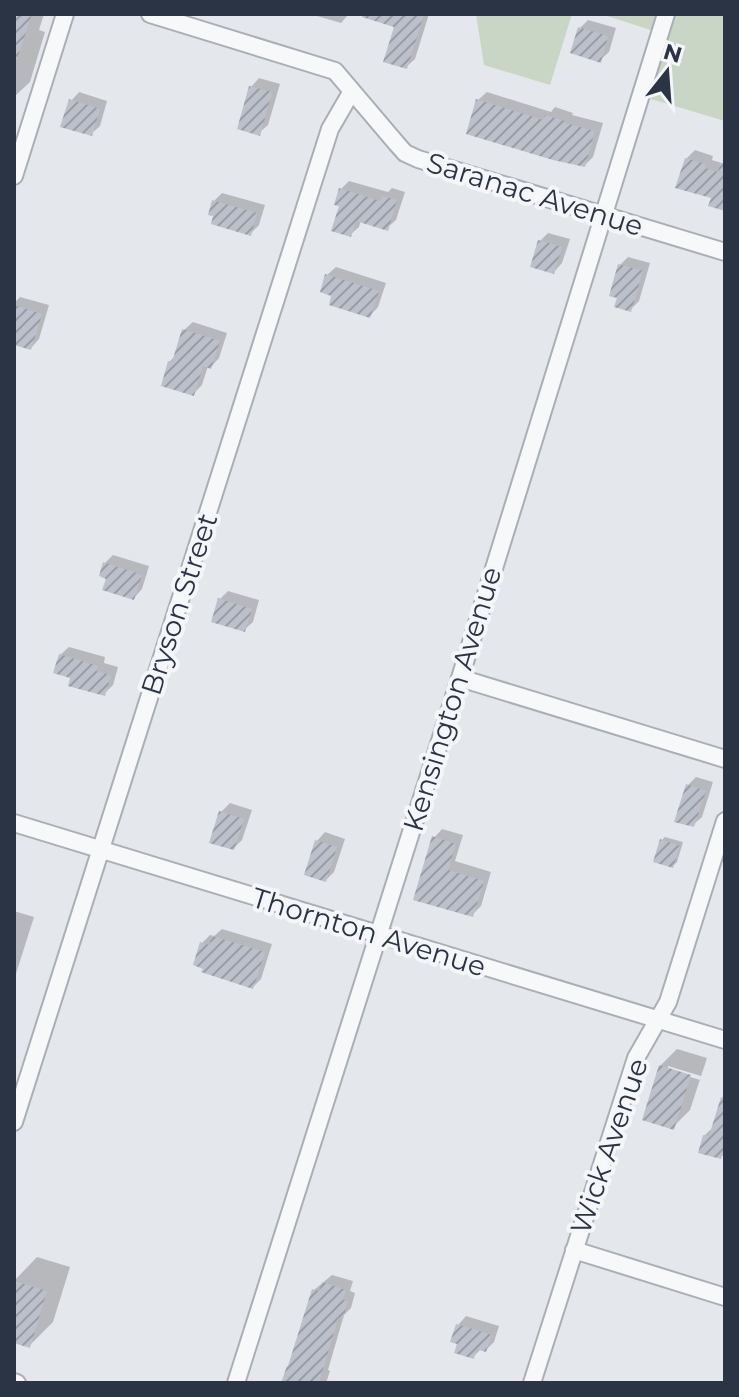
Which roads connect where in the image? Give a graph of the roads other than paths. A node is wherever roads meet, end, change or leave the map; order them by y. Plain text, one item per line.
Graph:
1 (65, 14) edge
2 (150, 14) edge
3 (666, 14) edge
4 (352, 91) junction
5 (14, 176) edge
6 (605, 216) junction
7 (725, 252) edge
8 (460, 678) junction
9 (725, 759) edge
10 (725, 821) edge
11 (14, 823) edge
12 (101, 850) junction
13 (378, 934) junction
14 (658, 1019) junction
15 (725, 1040) edge
16 (14, 1122) edge
17 (574, 1250) junction
18 (725, 1297) edge
19 (236, 1383) edge
20 (532, 1383) edge

1 - 5 street
2 - 4 street, Saranac Avenue
3 - 6 street, Kensington Avenue
4 - 6 street, Saranac Avenue
4 - 12 street, Bryson Street
6 - 7 street, Saranac Avenue
6 - 8 street, Kensington Avenue
8 - 9 street
8 - 13 street, Kensington Avenue
10 - 14 street, Wick Avenue
11 - 12 street, Thornton Avenue
12 - 13 street, Thornton Avenue
12 - 16 street, Bryson Street
13 - 14 street, Thornton Avenue
13 - 19 street, Kensington Avenue
14 - 15 street, Thornton Avenue
14 - 17 street, Wick Avenue
17 - 18 street
17 - 20 street, Wick Avenue

